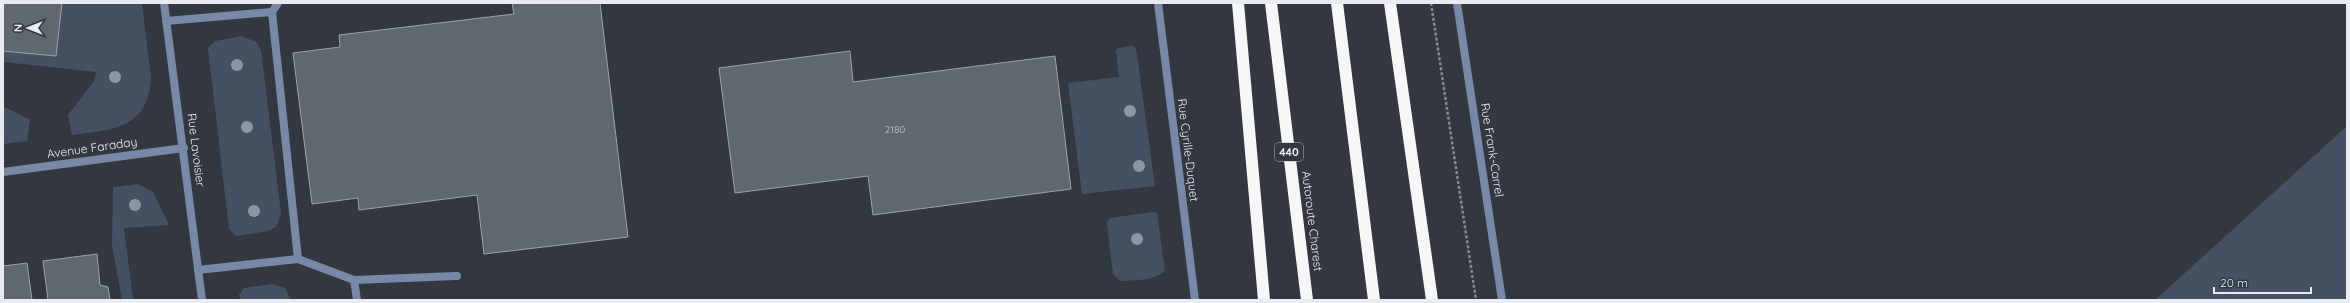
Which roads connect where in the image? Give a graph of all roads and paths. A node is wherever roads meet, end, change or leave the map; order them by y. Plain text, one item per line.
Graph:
1 (164, 3) edge
2 (278, 3) edge
3 (1158, 3) edge
4 (1238, 3) edge
5 (1271, 3) edge
6 (1337, 3) edge
7 (1390, 3) edge
8 (1431, 3) edge
9 (1457, 3) edge
10 (272, 12) junction
11 (166, 21) junction
12 (184, 148) junction
13 (3, 172) edge
14 (298, 258) junction
15 (198, 270) junction
16 (457, 276) dead end
17 (354, 280) junction
18 (202, 300) edge
19 (357, 300) edge
20 (1195, 300) edge
21 (1264, 300) edge
22 (1307, 300) edge
23 (1374, 300) edge
24 (1432, 300) edge
25 (1476, 300) edge
26 (1502, 300) edge

1 - 11 street, Rue Lavoisier
2 - 10 street
3 - 20 street, Rue Cyrille-Duquet
4 - 21 highway
5 - 22 highway, Autoroute Charest / 440
6 - 23 highway
7 - 24 highway
8 - 25 path
9 - 26 street, Rue Frank-Carrel
10 - 11 street
10 - 14 street
11 - 12 street, Rue Lavoisier
12 - 13 street, Avenue Faraday
12 - 15 street, Rue Lavoisier
14 - 15 street
14 - 17 street
15 - 18 street, Rue Lavoisier
16 - 17 street
17 - 19 street

